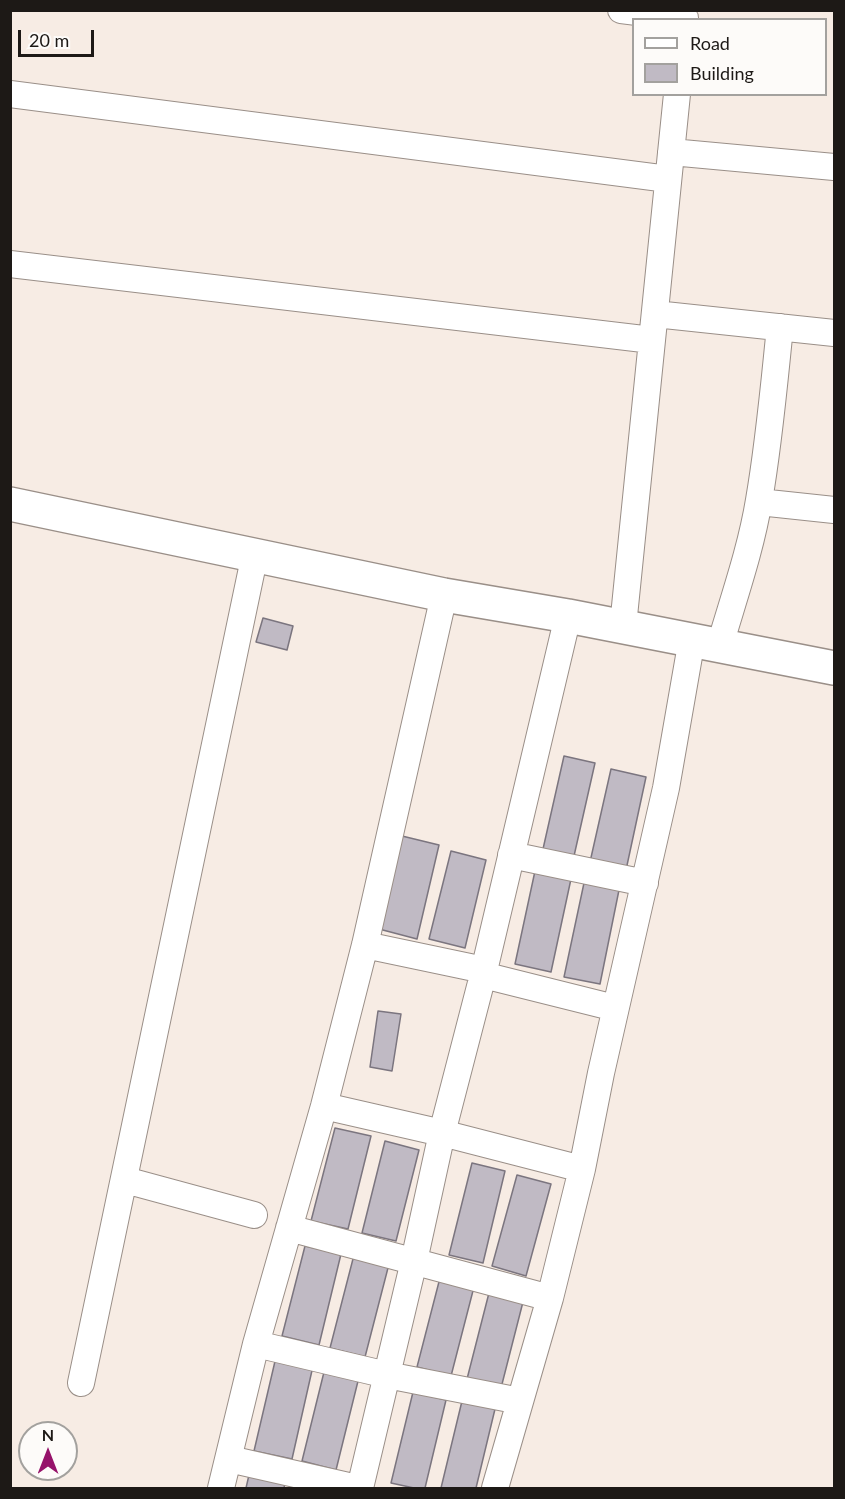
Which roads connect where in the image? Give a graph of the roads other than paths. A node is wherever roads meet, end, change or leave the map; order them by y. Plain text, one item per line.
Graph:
1 (621, 10) edge
2 (685, 16) edge
3 (10, 94) edge
4 (677, 96) edge
5 (671, 152) junction
6 (834, 167) edge
7 (668, 180) junction
8 (10, 264) edge
9 (655, 314) junction
10 (780, 327) junction
11 (834, 333) edge
12 (652, 340) junction
13 (759, 502) junction
14 (10, 504) edge
15 (834, 510) edge
16 (255, 554) junction
17 (444, 595) junction
18 (568, 616) junction
19 (623, 626) junction
20 (706, 642) junction
21 (834, 668) edge
22 (511, 855) junction
23 (645, 883) junction
24 (365, 945) junction
25 (483, 972) junction
26 (615, 1008) junction
27 (324, 1107) junction
28 (442, 1133) junction
29 (582, 1169) junction
30 (125, 1180) junction
31 (254, 1215) dead end
32 (289, 1228) junction
33 (414, 1261) junction
34 (550, 1298) junction
35 (256, 1344) junction
36 (387, 1375) junction
37 (81, 1383) dead end
38 (520, 1401) junction
39 (229, 1460) junction
40 (221, 1488) edge
41 (358, 1488) edge
42 (495, 1488) edge

1 - 2 street
3 - 7 street
4 - 5 street
5 - 6 street
5 - 7 street
7 - 9 street
8 - 12 street
9 - 10 street
9 - 12 street
10 - 11 street
10 - 13 street
12 - 19 street
13 - 15 street
13 - 20 street
14 - 16 main road
16 - 17 main road
16 - 30 street
17 - 18 main road
17 - 24 street
18 - 19 main road
18 - 22 street
19 - 20 main road
20 - 21 main road
20 - 23 street
22 - 23 street
22 - 25 street
23 - 26 street
24 - 25 street
24 - 27 street
25 - 26 street
25 - 28 street
26 - 29 street
27 - 28 street
27 - 32 street
28 - 29 street
28 - 33 street
29 - 34 street
30 - 31 street
30 - 37 street
32 - 33 street
32 - 35 street
33 - 34 street
33 - 36 street
34 - 38 street
35 - 36 street
35 - 39 street
36 - 38 street
36 - 41 street
38 - 42 street
39 - 40 street
39 - 41 street

